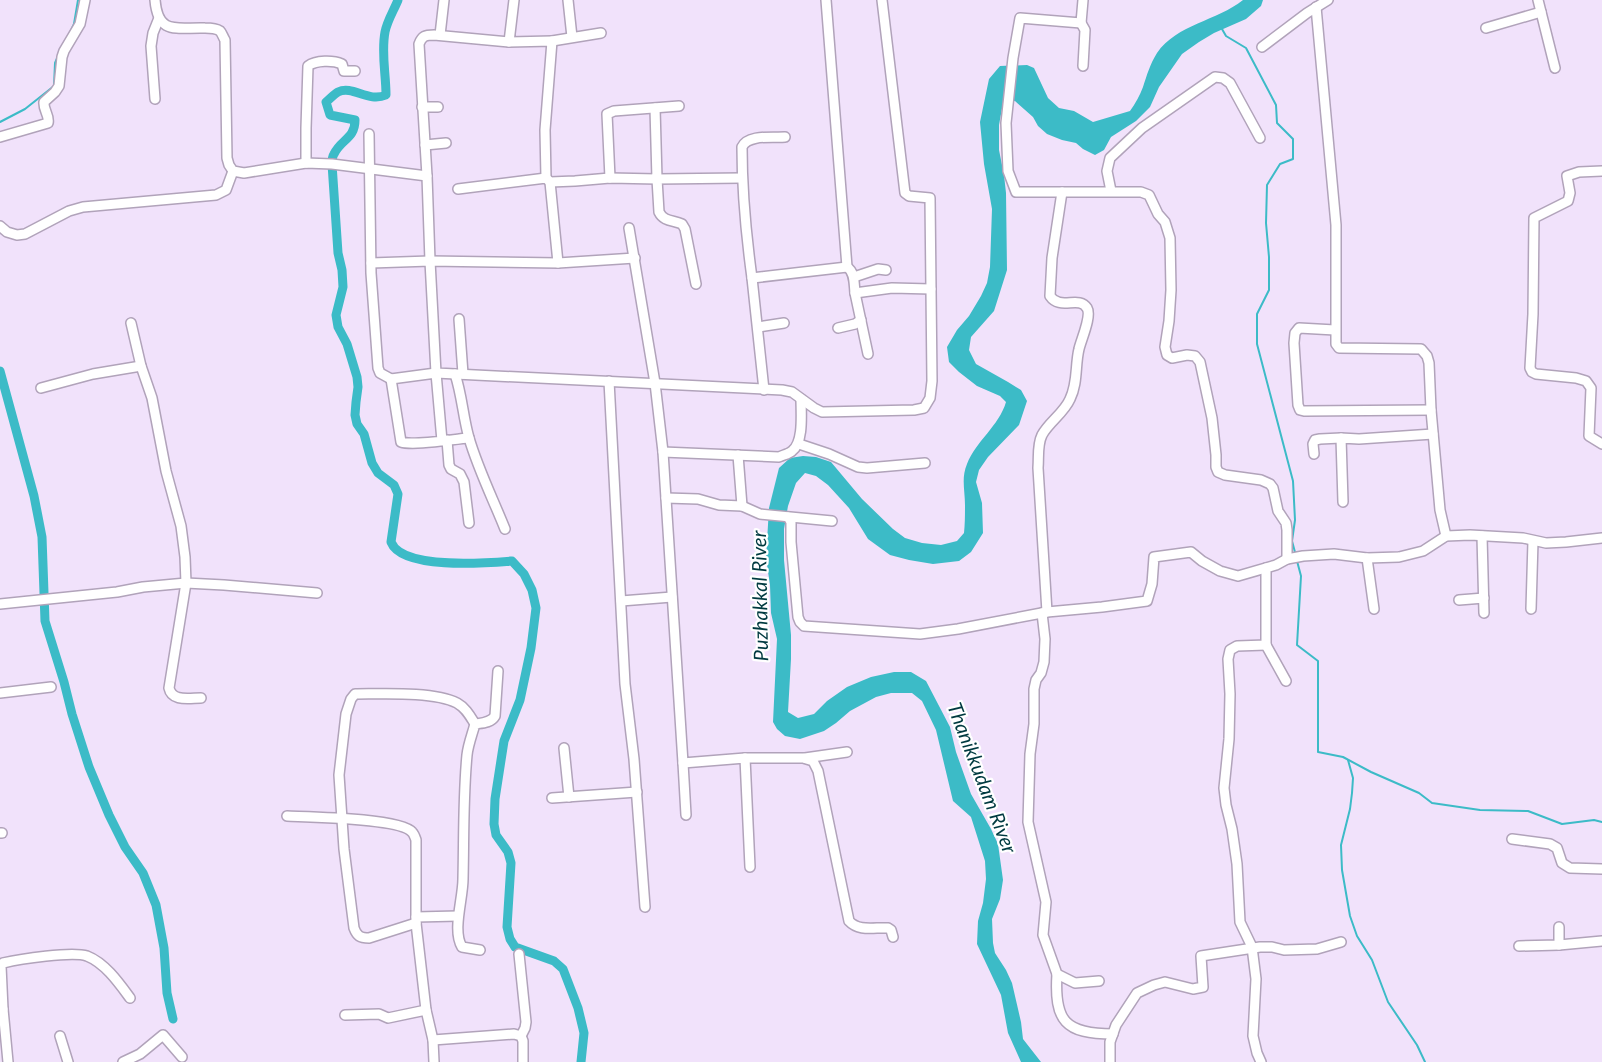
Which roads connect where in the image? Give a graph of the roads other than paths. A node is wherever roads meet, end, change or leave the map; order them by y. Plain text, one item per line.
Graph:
1 (85, 0) edge
2 (155, 0) edge
3 (444, 0) edge
4 (514, 0) edge
5 (568, 0) edge
6 (825, 0) edge
7 (882, 0) edge
8 (1083, 0) edge
9 (1328, 0) edge
10 (1538, 0) edge
11 (1316, 7) junction
12 (1541, 12) junction
13 (159, 18) junction
14 (1082, 23) junction
15 (1486, 28) dead end
16 (602, 33) dead end
17 (440, 35) junction
18 (572, 37) junction
19 (552, 41) junction
20 (509, 42) junction
21 (1262, 47) dead end
22 (1083, 66) dead end
23 (1555, 68) dead end
24 (355, 71) dead end
25 (155, 99) dead end
26 (679, 106) dead end
27 (422, 107) junction
28 (438, 107) dead end
29 (655, 108) junction
30 (369, 134) dead end
31 (0, 137) edge
32 (785, 137) dead end
33 (1260, 138) dead end
34 (446, 143) dead end
35 (425, 145) junction
36 (306, 163) junction
37 (370, 169) junction
38 (233, 171) junction
39 (1602, 171) edge
40 (428, 176) junction
41 (610, 178) junction
42 (742, 178) junction
43 (657, 179) junction
44 (548, 180) junction
45 (458, 189) dead end
46 (1111, 191) junction
47 (1062, 192) junction
48 (0, 226) edge
49 (629, 228) dead end
50 (635, 258) junction
51 (430, 261) junction
52 (371, 263) junction
53 (558, 263) junction
54 (848, 267) junction
55 (886, 270) dead end
56 (854, 277) junction
57 (752, 278) junction
58 (696, 284) dead end
59 (931, 289) junction
60 (855, 293) junction
61 (459, 319) dead end
62 (861, 320) junction
63 (132, 323) dead end
64 (784, 323) dead end
65 (759, 327) junction
66 (838, 328) dead end
67 (1335, 330) junction
68 (868, 354) dead end
69 (141, 366) junction
70 (436, 373) junction
71 (459, 374) junction
72 (391, 379) junction
73 (609, 381) junction
74 (656, 383) junction
75 (41, 388) dead end
76 (764, 390) junction
77 (801, 399) junction
78 (1431, 410) junction
79 (1433, 434) junction
80 (469, 438) junction
81 (1341, 438) junction
82 (445, 440) junction
83 (799, 444) junction
84 (1602, 444) edge
85 (663, 452) junction
86 (1314, 454) dead end
87 (738, 455) junction
88 (926, 463) dead end
89 (666, 498) junction
90 (1343, 502) dead end
91 (742, 506) junction
92 (788, 517) junction
93 (832, 521) dead end
94 (469, 523) dead end
95 (505, 529) dead end
96 (1446, 536) junction
97 (1482, 536) junction
98 (1602, 538) edge
99 (1533, 541) junction
100 (1295, 558) junction
101 (1367, 558) junction
102 (1266, 568) junction
103 (186, 583) junction
104 (317, 593) dead end
105 (672, 597) junction
106 (1484, 598) junction
107 (1459, 600) dead end
108 (621, 601) junction
109 (0, 604) edge
110 (1374, 609) dead end
111 (1531, 609) dead end
112 (1045, 612) junction
113 (1485, 613) dead end
114 (1266, 645) junction
115 (498, 671) dead end
116 (1286, 681) dead end
117 (51, 687) dead end
118 (0, 693) edge
119 (201, 698) dead end
120 (475, 724) junction
121 (564, 748) dead end
122 (847, 752) dead end
123 (745, 758) junction
124 (803, 758) junction
125 (683, 763) junction
126 (637, 792) junction
127 (569, 797) junction
128 (552, 798) dead end
129 (686, 815) dead end
130 (287, 816) dead end
131 (342, 818) junction
132 (1512, 840) dead end
133 (750, 867) dead end
134 (1602, 869) edge
135 (645, 907) dead end
136 (458, 916) junction
137 (416, 920) junction
138 (1559, 927) dead end
139 (893, 937) dead end
140 (1602, 941) edge
141 (1341, 942) dead end
142 (1559, 945) junction
143 (1519, 946) dead end
144 (1252, 947) junction
145 (480, 950) dead end
146 (519, 954) dead end
147 (1057, 974) junction
148 (1099, 981) dead end
149 (130, 998) dead end
150 (1, 1009) edge
151 (426, 1010) junction
152 (345, 1015) dead end
153 (1113, 1034) junction
154 (60, 1036) dead end
155 (520, 1036) junction
156 (433, 1040) junction
157 (182, 1057) dead end
158 (8, 1062) edge
159 (68, 1062) edge
160 (123, 1062) edge
161 (434, 1062) edge
162 (523, 1062) edge
163 (1110, 1062) edge
164 (1261, 1062) edge

1 - 31 street
2 - 13 street
3 - 17 street
4 - 20 street
5 - 18 street
6 - 54 street
7 - 59 street
8 - 14 street
9 - 11 street
10 - 12 street
11 - 21 street
11 - 67 street
12 - 15 street
12 - 23 street
13 - 25 street
13 - 38 street
14 - 22 street
14 - 47 street
16 - 18 street
17 - 20 street
17 - 27 street
18 - 19 street
19 - 20 street
19 - 44 street
24 - 36 street
26 - 29 street
27 - 28 street
27 - 35 street
29 - 41 street
29 - 43 street
30 - 37 street
32 - 42 street
33 - 46 street
34 - 35 street
35 - 40 street
36 - 37 street
36 - 38 street
37 - 40 street
37 - 52 street
38 - 48 street
39 - 84 street
40 - 51 street
41 - 43 street
41 - 44 street
42 - 43 street
42 - 57 street
43 - 58 street
44 - 45 street
44 - 53 street
46 - 47 street
46 - 100 street
47 - 112 street
49 - 50 street
50 - 53 street
50 - 74 street
51 - 52 street
51 - 53 street
51 - 70 street
52 - 72 street
54 - 56 street
54 - 57 street
55 - 56 street
56 - 60 street
57 - 65 street
59 - 60 street
59 - 77 street
60 - 62 street
61 - 71 street
62 - 66 street
62 - 68 street
63 - 69 street
64 - 65 street
65 - 76 street
67 - 78 street
67 - 78 street
69 - 75 street
69 - 103 street
70 - 71 street
70 - 72 street
70 - 82 street
71 - 73 street
71 - 80 street
72 - 82 street
73 - 74 street
73 - 108 street
74 - 76 street
74 - 85 street
76 - 77 street
77 - 83 street
78 - 79 street
79 - 81 street
79 - 96 street
80 - 82 street
80 - 95 street
81 - 86 street
81 - 90 street
82 - 94 street
83 - 87 street
83 - 88 street
85 - 87 street
85 - 89 street
87 - 91 street
89 - 91 street
89 - 105 street
91 - 92 street
92 - 93 street
92 - 112 street
96 - 97 street
96 - 101 street
97 - 99 street
97 - 106 street
98 - 99 street
99 - 111 street
100 - 101 street
100 - 102 street
101 - 110 street
102 - 112 street
102 - 114 street
103 - 104 street
103 - 109 street
103 - 119 street
105 - 108 street
105 - 125 street
106 - 107 street
106 - 113 street
108 - 126 street
112 - 147 street
114 - 116 street
114 - 144 street
115 - 120 street
117 - 118 street
120 - 131 street
120 - 136 street
121 - 127 street
122 - 124 street
123 - 124 street
123 - 125 street
123 - 133 street
124 - 139 street
125 - 129 street
126 - 127 street
126 - 135 street
127 - 128 street
130 - 131 street
131 - 137 street
131 - 137 street
132 - 134 street
136 - 137 street
136 - 145 street
137 - 151 street
138 - 142 street
140 - 142 street
141 - 144 street
142 - 143 street
144 - 153 street
144 - 164 street
146 - 155 street
147 - 148 street
147 - 153 street
149 - 150 street
150 - 158 street
151 - 152 street
151 - 156 street
153 - 163 street
154 - 159 street
155 - 156 street
155 - 162 street
156 - 161 street
157 - 160 street

